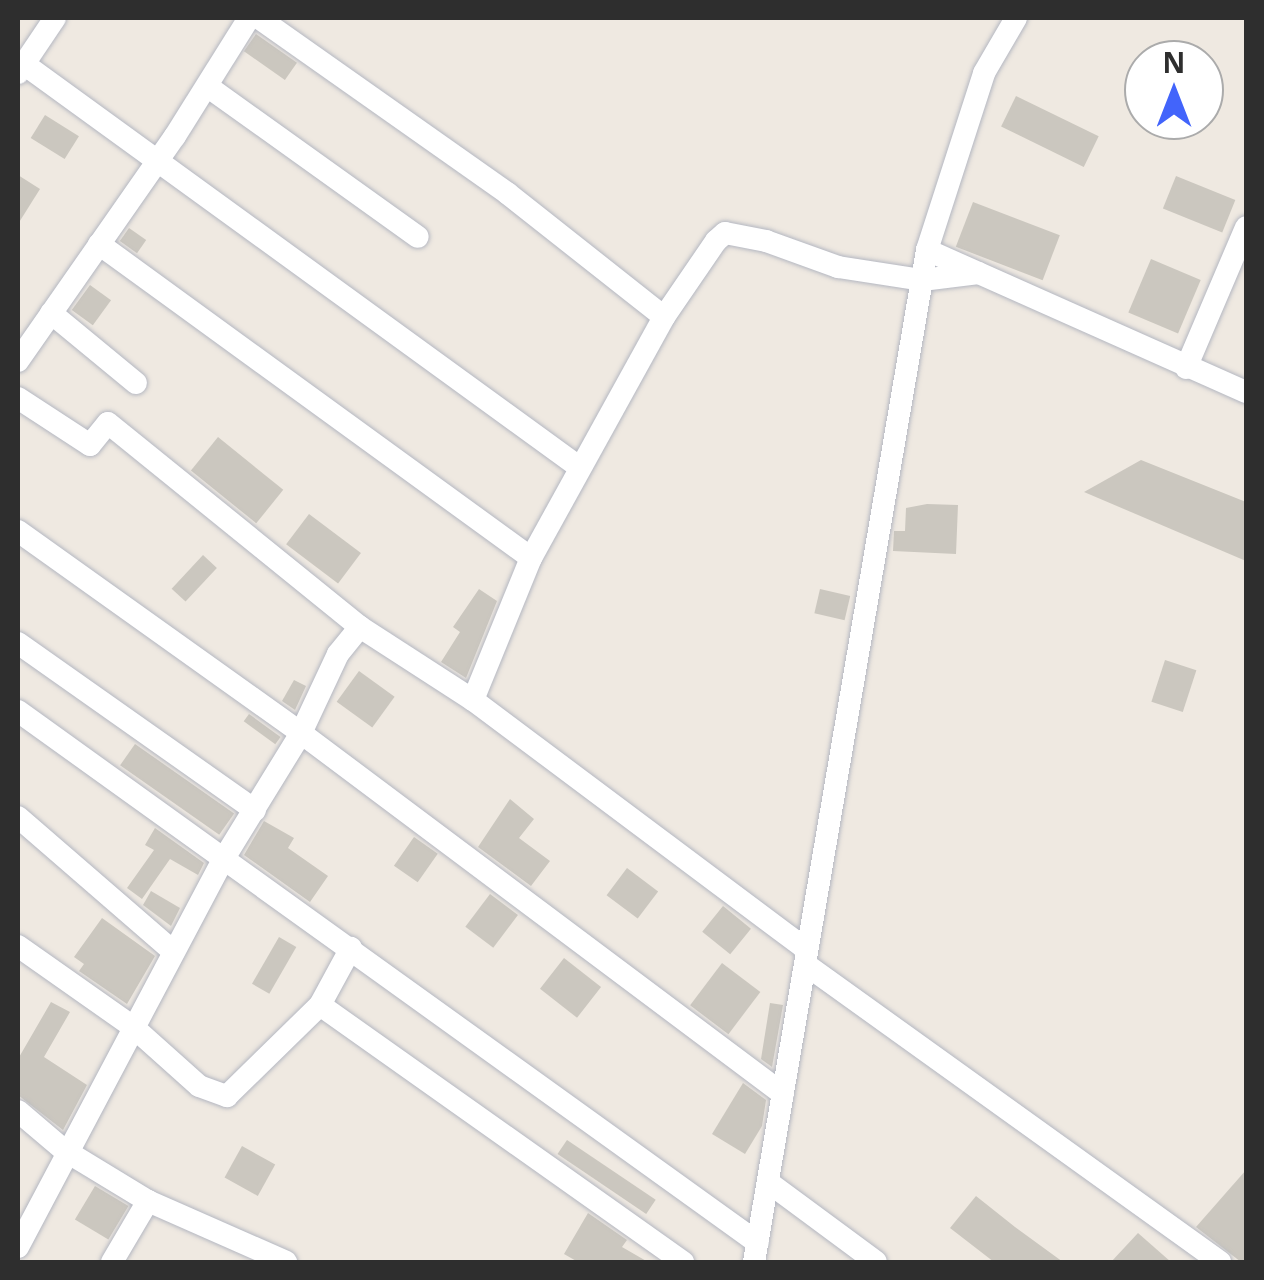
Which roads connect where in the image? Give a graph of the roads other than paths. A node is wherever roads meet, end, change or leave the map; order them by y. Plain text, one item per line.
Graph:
1 (56, 18) edge
2 (249, 18) edge
3 (258, 18) edge
4 (1016, 18) edge
5 (21, 68) edge
6 (206, 86) junction
7 (155, 165) junction
8 (1246, 227) edge
9 (418, 238) dead end
10 (99, 244) junction
11 (927, 250) junction
12 (979, 274) junction
13 (922, 280) junction
14 (51, 313) junction
15 (664, 316) junction
16 (18, 361) edge
17 (1186, 368) junction
18 (136, 383) dead end
19 (1246, 392) edge
20 (18, 398) edge
21 (579, 468) junction
22 (18, 531) edge
23 (530, 558) junction
24 (360, 628) junction
25 (18, 643) edge
26 (472, 700) junction
27 (18, 711) edge
28 (301, 733) junction
29 (255, 810) junction
30 (18, 817) edge
31 (224, 860) junction
32 (18, 946) edge
33 (351, 948) junction
34 (174, 952) junction
35 (806, 957) junction
36 (320, 1006) junction
37 (132, 1026) junction
38 (783, 1094) junction
39 (18, 1111) edge
40 (64, 1150) junction
41 (768, 1182) junction
42 (148, 1201) junction
43 (18, 1247) edge
44 (756, 1253) edge
45 (112, 1262) edge
46 (286, 1262) edge
47 (683, 1262) edge
48 (876, 1262) edge
49 (1220, 1262) edge

1 - 5 street
2 - 6 street
3 - 15 street
4 - 11 street
5 - 7 street
6 - 7 street
6 - 9 street
7 - 10 street
7 - 21 street
8 - 17 street
10 - 14 street
10 - 23 street
11 - 12 street
11 - 13 street
12 - 13 street
12 - 17 street
13 - 15 street
13 - 35 street
14 - 16 street
14 - 18 street
15 - 21 street
17 - 19 street
20 - 24 street
21 - 23 street
22 - 28 street
23 - 26 street
24 - 26 street
24 - 28 street
25 - 29 street
26 - 35 street
27 - 31 street
28 - 29 street
28 - 38 street
29 - 31 street
30 - 34 street
31 - 33 street
31 - 34 street
32 - 37 street
33 - 36 street
33 - 44 street
34 - 37 street
35 - 38 street
35 - 49 street
36 - 37 street
36 - 47 street
37 - 40 street
38 - 41 street
39 - 40 street
40 - 42 street
40 - 43 street
41 - 44 street
41 - 48 street
42 - 45 street
42 - 46 street

